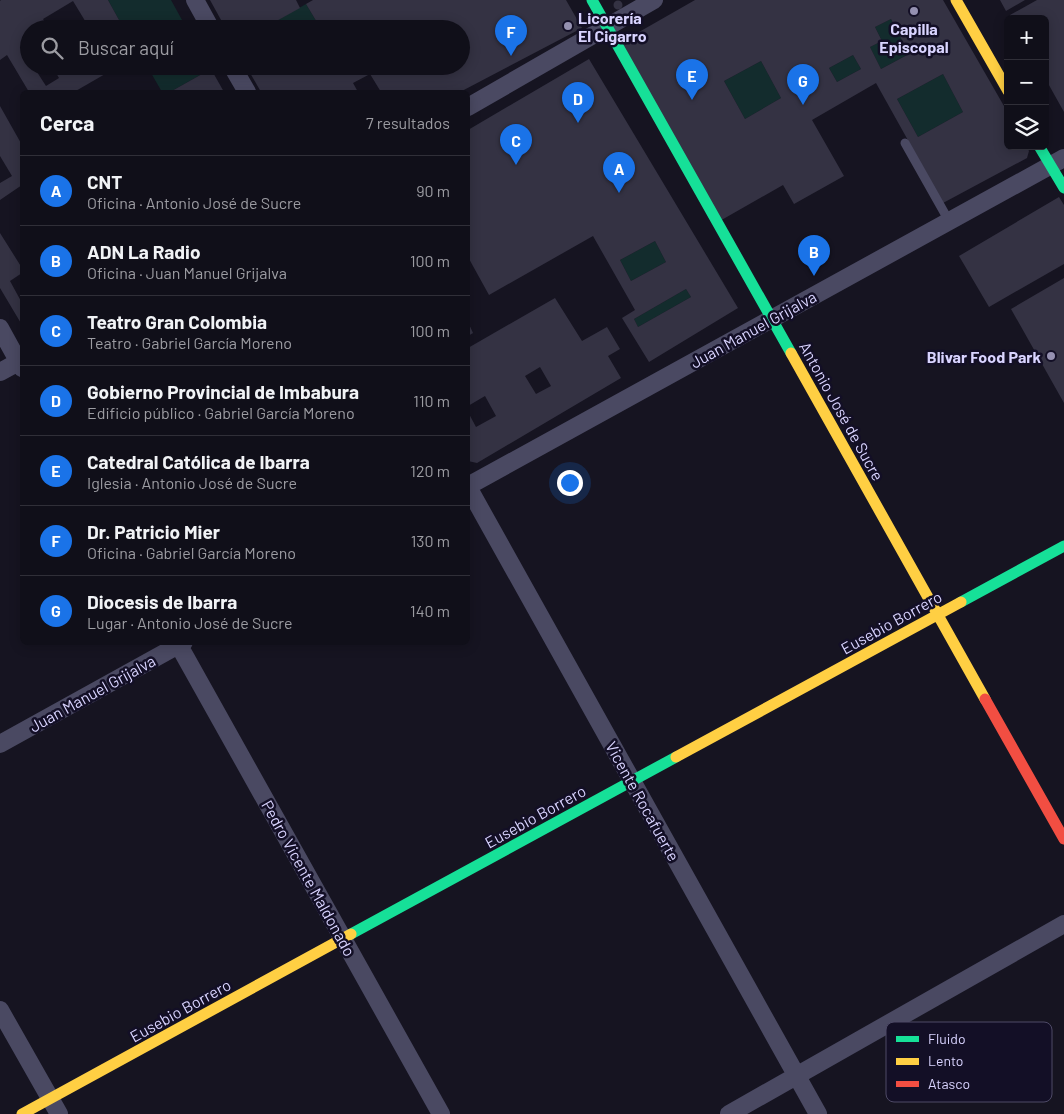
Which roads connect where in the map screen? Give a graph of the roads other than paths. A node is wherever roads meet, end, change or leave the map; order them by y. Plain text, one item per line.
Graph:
1 (195, 0) edge
2 (592, 0) edge
3 (654, 0) edge
4 (956, 0) edge
5 (206, 20) edge
6 (608, 27) junction
7 (237, 75) edge
8 (1004, 84) edge
9 (246, 90) edge
10 (470, 106) edge
11 (905, 143) dead end
12 (1044, 150) edge
13 (1057, 162) edge
14 (1064, 188) edge
15 (949, 221) junction
16 (772, 319) junction
17 (0, 328) edge
18 (20, 361) edge
19 (20, 363) edge
20 (0, 372) edge
21 (470, 486) edge
22 (470, 491) edge
23 (1064, 546) edge
24 (938, 614) junction
25 (178, 645) edge
26 (181, 645) edge
27 (0, 744) edge
28 (632, 781) junction
29 (1064, 839) edge
30 (1064, 924) edge
31 (343, 939) junction
32 (0, 1010) edge
33 (891, 1022) edge
34 (886, 1025) edge
35 (796, 1076) junction
36 (50, 1099) junction
37 (22, 1114) edge
38 (59, 1114) edge
39 (441, 1114) edge
40 (729, 1114) edge
41 (818, 1114) edge

1 - 5 street
2 - 6 street, Antonio José de Sucre
3 - 6 street
4 - 8 street
6 - 10 street
6 - 16 street, Antonio José de Sucre
7 - 9 street
11 - 15 lane
12 - 13 street
13 - 14 street
13 - 15 street, Juan Manuel Grijalva
15 - 16 street, Juan Manuel Grijalva
16 - 21 street, Juan Manuel Grijalva
16 - 24 street, Antonio José de Sucre
17 - 18 street
19 - 20 street
22 - 28 street, Vicente Rocafuerte
23 - 24 street, Eusebio Borrero
24 - 28 street, Eusebio Borrero
24 - 29 street, Antonio José de Sucre
25 - 27 street, Juan Manuel Grijalva
26 - 31 street, Pedro Vicente Maldonado
28 - 31 street, Eusebio Borrero
28 - 35 street, Vicente Rocafuerte
30 - 33 street
31 - 36 street, Eusebio Borrero
31 - 39 street, Pedro Vicente Maldonado
32 - 36 street
34 - 35 street
35 - 40 street
35 - 41 street, Vicente Rocafuerte
36 - 37 street, Eusebio Borrero
36 - 38 street

